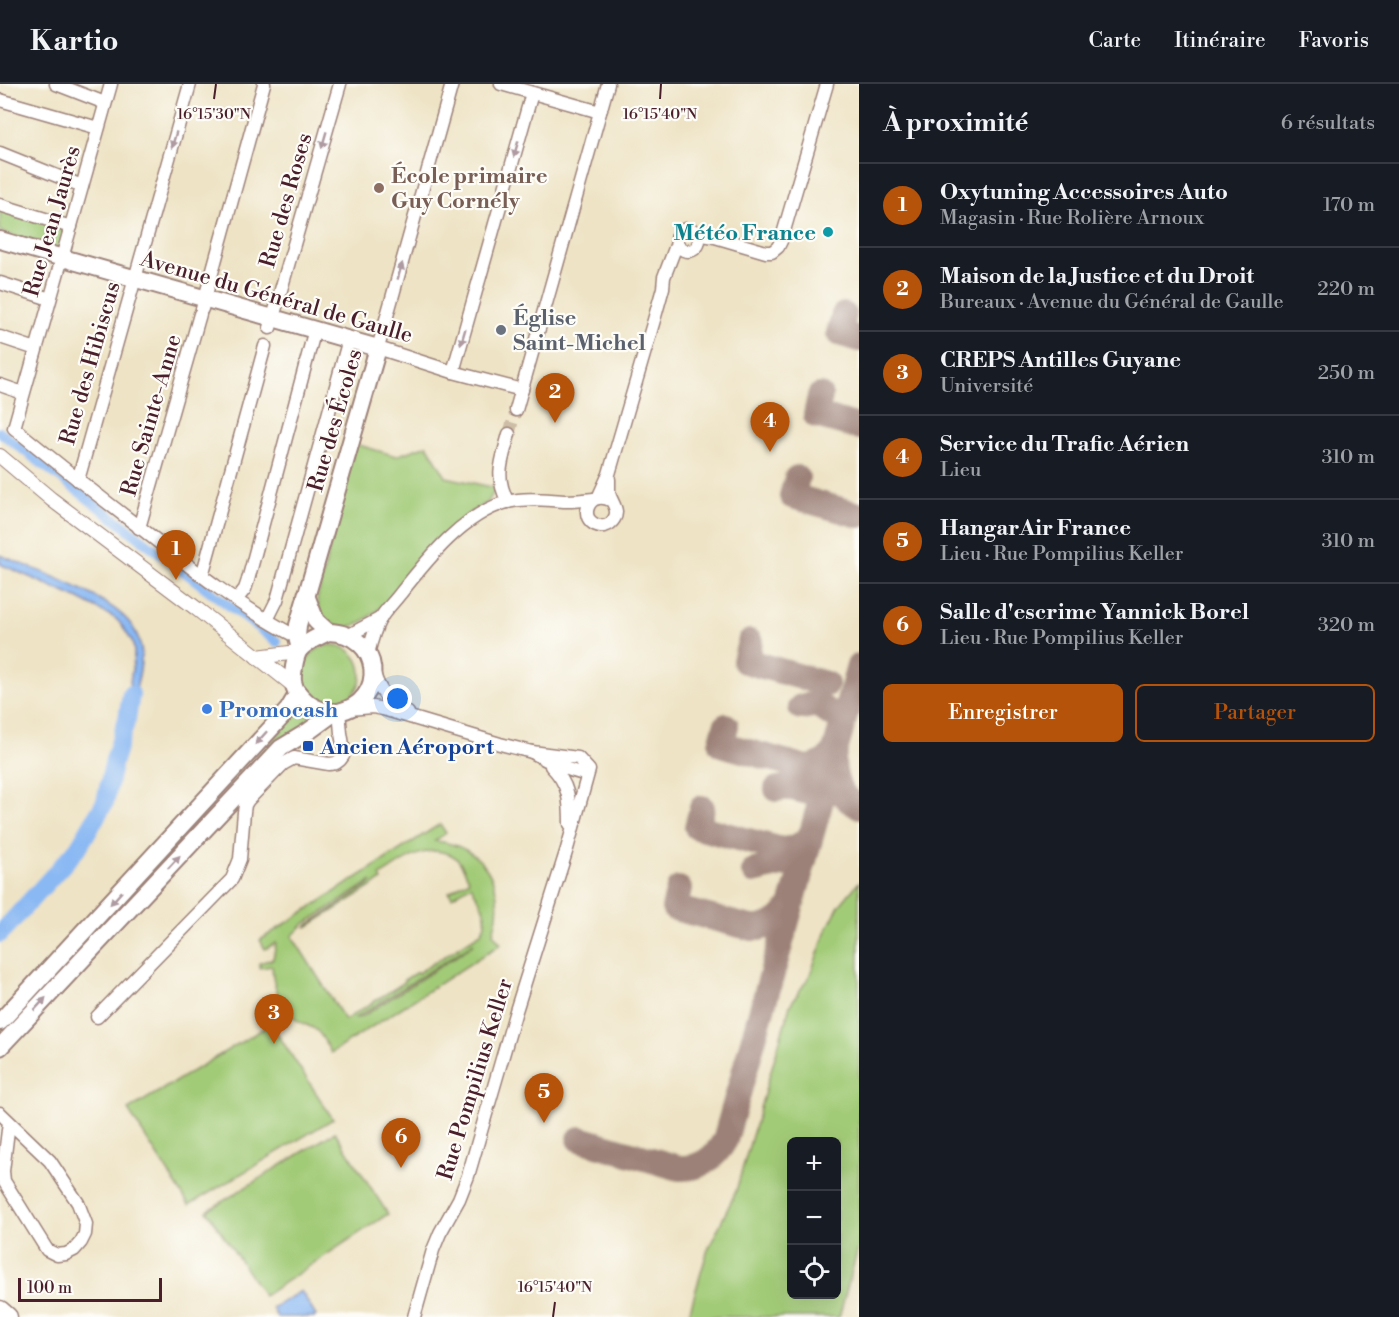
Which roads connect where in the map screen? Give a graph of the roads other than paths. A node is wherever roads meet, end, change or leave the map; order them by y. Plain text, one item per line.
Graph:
1 (56, 84) edge
2 (111, 84) edge
3 (190, 84) edge
4 (264, 84) edge
5 (340, 84) edge
6 (452, 84) edge
7 (501, 84) edge
8 (608, 84) edge
9 (827, 84) edge
10 (532, 93) junction
11 (0, 100) edge
12 (105, 104) junction
13 (600, 112) junction
14 (98, 128) junction
15 (0, 153) edge
16 (82, 186) junction
17 (0, 205) edge
18 (71, 227) junction
19 (0, 240) edge
20 (677, 243) junction
21 (694, 244) junction
22 (62, 258) junction
23 (135, 279) junction
24 (0, 283) edge
25 (663, 288) junction
26 (50, 299) junction
27 (202, 307) junction
28 (272, 322) junction
29 (315, 329) junction
30 (0, 337) edge
31 (349, 339) junction
32 (265, 346) dead end
33 (378, 348) junction
34 (36, 349) junction
35 (453, 372) junction
36 (0, 385) edge
37 (522, 390) junction
38 (23, 393) junction
39 (516, 410) tunnel mouth
40 (509, 434) tunnel mouth
41 (0, 456) edge
42 (609, 474) junction
43 (78, 480) junction
44 (596, 499) junction
45 (567, 501) junction
46 (612, 501) junction
47 (508, 502) junction
48 (587, 513) junction
49 (139, 528) junction
50 (202, 576) junction
51 (306, 595) junction
52 (236, 600) junction
53 (381, 618) junction
54 (267, 620) junction
55 (328, 632) junction
56 (349, 635) junction
57 (299, 646) junction
58 (368, 654) junction
59 (257, 657) junction
60 (373, 671) junction
61 (296, 689) junction
62 (341, 711) junction
63 (419, 720) junction
64 (532, 752) junction
65 (547, 761) junction
66 (588, 772) junction
67 (567, 849) junction
68 (97, 1017) dead end
69 (0, 1022) edge
70 (0, 1047) edge
71 (0, 1113) edge
72 (9, 1122) junction
73 (0, 1310) edge
74 (8, 1317) edge
75 (414, 1317) edge

1 - 12 street
2 - 12 street, Rue Jean Jaurès
3 -> 23 street, Rue des Hibiscus
4 - 27 street, Rue Sainte-Anne
5 -> 28 street, Rue des Roses
33 -> 6 street, Rue des Écoles
7 - 10 street
8 - 13 street
9 - 21 street
10 - 13 street
10 -> 35 street
11 - 14 street
12 - 14 street, Rue Jean Jaurès
13 - 37 street
14 - 16 street, Rue Jean Jaurès
15 - 16 street
16 - 18 street, Rue Jean Jaurès
17 - 18 street
18 - 22 street, Rue Jean Jaurès
19 - 22 main road, Avenue du Général de Gaulle
20 - 21 street
20 - 21 street
20 - 25 street
21 - 25 street
22 - 23 main road, Avenue du Général de Gaulle
22 - 26 street, Rue Jean Jaurès
23 - 27 main road, Avenue du Général de Gaulle
23 - 43 street, Rue des Hibiscus
24 - 26 street
25 - 42 street
26 - 34 street, Rue Jean Jaurès
27 - 28 main road, Avenue du Général de Gaulle
27 - 49 street, Rue Sainte-Anne
28 - 29 main road, Avenue du Général de Gaulle
29 - 31 main road, Avenue du Général de Gaulle
29 - 52 street
30 - 34 street
31 - 33 main road, Avenue du Général de Gaulle
31 - 54 street
32 - 50 street
33 - 35 street, Avenue du Général de Gaulle
33 - 51 main road, Rue des Écoles
34 - 38 street, Rue Jean Jaurès
35 - 37 street, Avenue du Général de Gaulle
36 - 38 street
37 - 39 street
38 - 43 street, Rue Jean Jaurès
40 - 47 street
41 - 59 street
42 - 44 street
42 - 46 street
43 - 49 street
44 - 45 street
44 - 46 street
44 - 48 street
45 - 47 street
45 - 48 street
46 - 48 street
47 - 53 street
49 - 50 street
50 - 52 street
51 - 55 main road
51 - 57 main road, Rue des Écoles
52 - 54 street
53 - 56 street
53 - 58 street
54 - 57 street
55 - 56 main road
55 - 57 main road
56 - 58 main road
57 - 59 street
57 - 61 main road
58 - 60 main road
59 - 61 street
60 - 62 main road
60 - 63 street
61 - 62 main road
61 -> 69 main road
62 - 63 street
62 - 68 street
70 -> 62 main road
63 - 64 street
64 - 65 street
64 - 66 street
65 - 66 street
65 - 67 street, Rue Pompilius Keller
66 - 67 street, Rue Pompilius Keller
67 - 75 street, Rue Pompilius Keller
71 - 72 street
72 - 72 street
73 - 74 main road

